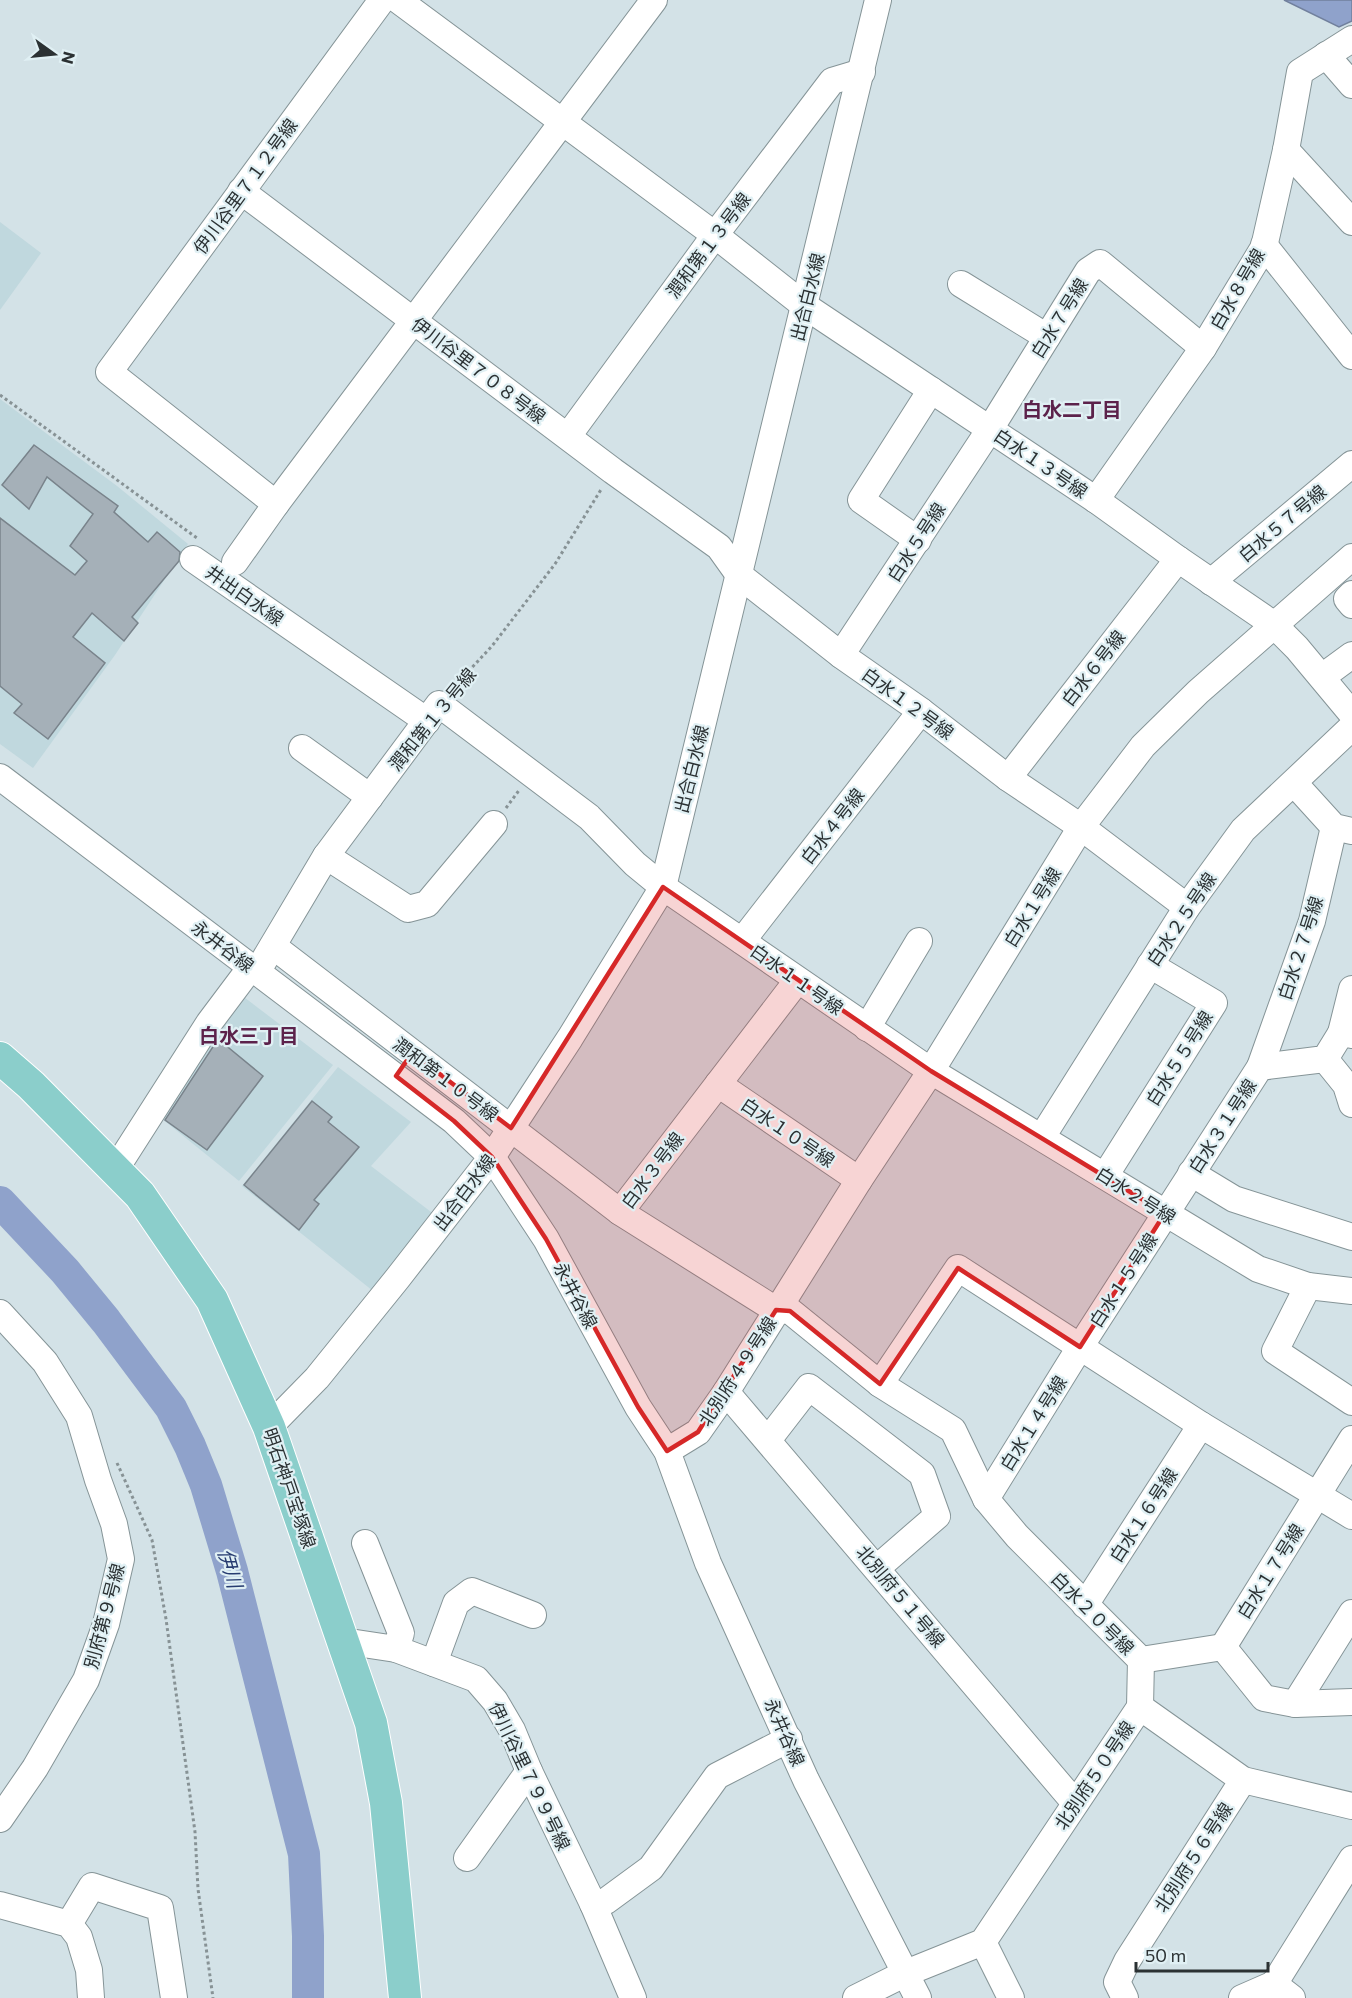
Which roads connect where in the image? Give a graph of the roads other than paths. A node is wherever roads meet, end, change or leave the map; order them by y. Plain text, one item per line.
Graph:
1 (382, 0) edge
2 (654, 0) edge
3 (878, 0) edge
4 (415, 5) edge
5 (1352, 39) edge
6 (1326, 55) junction
7 (862, 72) junction
8 (1352, 85) edge
9 (563, 123) junction
10 (1286, 150) junction
11 (241, 191) junction
12 (1352, 222) edge
13 (715, 236) junction
14 (1264, 245) junction
15 (961, 284) dead end
16 (805, 306) junction
17 (413, 322) junction
18 (1047, 337) junction
19 (1203, 348) junction
20 (1352, 356) edge
21 (931, 390) junction
22 (990, 429) junction
23 (568, 436) junction
24 (1352, 464) edge
25 (1096, 500) junction
26 (276, 504) junction
27 (918, 540) junction
28 (1352, 556) edge
29 (193, 559) road end
30 (1178, 560) junction
31 (235, 562) dead end
32 (739, 575) junction
33 (1211, 582) junction
34 (1352, 594) edge
35 (1352, 605) edge
36 (1273, 624) junction
37 (841, 655) junction
38 (1352, 655) edge
39 (1322, 677) junction
40 (921, 711) junction
41 (433, 712) junction
42 (1352, 714) edge
43 (1352, 727) edge
44 (302, 748) dead end
45 (0, 777) edge
46 (1008, 778) junction
47 (1294, 783) junction
48 (370, 797) junction
49 (494, 824) road end
50 (1081, 827) junction
51 (1343, 829) edge
52 (326, 856) junction
53 (663, 887) junction
54 (1187, 907) junction
55 (742, 941) junction
56 (919, 941) dead end
57 (273, 945) junction
58 (1150, 965) junction
59 (254, 969) junction
60 (797, 981) junction
61 (1352, 989) edge
62 (867, 1028) junction
63 (1346, 1034) edge
64 (412, 1053) junction
65 (0, 1058) edge
66 (1325, 1059) junction
67 (1260, 1068) junction
68 (931, 1071) junction
69 (396, 1076) junction
70 (718, 1084) junction
71 (1352, 1104) edge
72 (511, 1128) junction
73 (1042, 1137) junction
74 (492, 1156) junction
75 (115, 1170) junction
76 (1191, 1173) junction
77 (1105, 1176) junction
78 (859, 1180) junction
79 (620, 1212) junction
80 (1165, 1213) junction
81 (1352, 1237) edge
82 (1308, 1286) junction
83 (1352, 1291) edge
84 (776, 1310) junction
85 (0, 1313) edge
86 (1080, 1347) junction
87 (880, 1384) junction
88 (726, 1392) junction
89 (1352, 1402) edge
90 (1201, 1425) junction
91 (269, 1427) junction
92 (1352, 1439) edge
93 (768, 1440) junction
94 (667, 1451) junction
95 (1316, 1495) junction
96 (986, 1499) junction
97 (1352, 1516) edge
98 (365, 1543) dead end
99 (878, 1568) junction
100 (1085, 1605) junction
101 (1352, 1612) edge
102 (533, 1615) dead end
103 (343, 1641) junction
104 (1223, 1647) junction
105 (396, 1649) junction
106 (1141, 1660) junction
107 (434, 1663) junction
108 (1352, 1702) edge
109 (1295, 1704) junction
110 (1140, 1707) junction
111 (789, 1739) junction
112 (529, 1771) junction
113 (1243, 1780) junction
114 (1075, 1803) junction
115 (1352, 1806) edge
116 (0, 1819) edge
117 (467, 1858) dead end
118 (1352, 1859) edge
119 (593, 1904) junction
120 (0, 1905) edge
121 (69, 1924) junction
122 (983, 1942) junction
123 (906, 1973) junction
124 (1283, 1991) edge
125 (91, 1998) edge
126 (174, 1998) edge
127 (405, 1998) edge
128 (633, 1998) edge
129 (856, 1998) edge
130 (918, 1998) edge
131 (1011, 1998) edge
132 (1125, 1998) edge
133 (1242, 1998) edge

1 - 11 street, 伊川谷里７１２号線
2 - 9 street
3 - 7 street, 出合白水線
4 - 9 street, 白水１３号線
5 - 6 street, 白水８号線
6 - 8 street
6 - 10 street, 白水８号線
7 - 13 street, 潤和第１３号線
7 - 16 street, 出合白水線
9 - 13 street, 白水１３号線
9 - 17 street
10 - 12 street
10 - 14 street, 白水８号線
11 - 17 street, 伊川谷里７０８号線
11 - 26 street, 伊川谷里７１２号線
13 - 16 street, 白水１３号線
13 - 23 street, 潤和第１３号線
14 - 19 street, 白水８号線
14 - 20 street
15 - 18 street
16 - 21 street, 白水１３号線
16 - 32 street, 出合白水線
17 - 23 street, 伊川谷里７０８号線
17 - 26 street
18 - 19 street, 白水７号線
18 - 22 street, 白水７号線
19 - 25 street, 白水８号線
21 - 22 street, 白水１３号線
21 - 27 street
22 - 25 street, 白水１３号線
22 - 27 street, 白水５号線
23 - 32 street, 伊川谷里７０８号線
24 - 33 street, 白水５７号線
25 - 30 street, 白水１３号線
26 - 31 street
27 - 37 street, 白水５号線
28 - 36 street, 白水１号線
29 - 41 street, 井出白水線
30 - 33 street, 白水１３号線
30 - 46 street, 白水６号線
32 - 37 street, 白水１２号線
32 - 53 street, 出合白水線
33 - 36 street, 白水１３号線
34 - 35 street
36 - 39 street
36 - 50 street, 白水１号線
37 - 40 street, 白水１２号線
38 - 39 street
39 - 42 street
40 - 46 street, 白水１２号線
40 - 55 street, 白水４号線
41 - 48 street, 潤和第１３号線
41 - 53 street, 井出白水線
43 - 47 street, 白水２５号線
44 - 48 street
45 - 59 street, 永井谷線
46 - 50 street, 白水１２号線
47 - 51 street
47 - 54 street, 白水２５号線
48 - 52 street, 潤和第１３号線
49 - 52 street
50 - 54 street, 白水１２号線
50 - 68 street, 白水１号線
51 - 67 street, 白水２７号線
52 - 57 street, 潤和第１３号線
53 - 55 street, 白水１１号線
53 - 72 street, 出合白水線
54 - 58 street, 白水２５号線
55 - 60 street, 白水１１号線
56 - 62 street
57 - 59 street, 潤和第１３号線
57 - 64 street, 潤和第１０号線
58 - 73 street, 白水２５号線
58 - 77 street, 白水５５号線
59 - 69 street, 永井谷線
59 - 75 street, 潤和第１３号線
60 - 62 street, 白水１１号線
60 - 70 street, 白水３号線
61 - 63 street
62 - 68 street, 白水１１号線
63 - 66 street
64 - 69 street
64 - 72 street, 潤和第１０号線
65 - 75 main road, 明石神戸宝塚線
66 - 67 street, 白水３１号線
66 - 71 street
67 - 76 street, 白水３１号線
68 - 73 street, 白水２号線
68 - 78 street, 白水１号線
69 - 74 street, 永井谷線
70 - 78 street, 白水１０号線
70 - 79 street, 白水３号線
72 - 74 street, 出合白水線
72 - 79 street, 潤和第１０号線
73 - 77 street, 白水２号線
74 - 91 street, 出合白水線
74 - 94 street, 永井谷線
75 - 91 main road, 明石神戸宝塚線
76 - 80 street, 白水３１号線
76 - 81 street
77 - 80 street, 白水２号線
78 - 84 street, 白水１号線
79 - 84 street, 白水３号線
80 - 82 street, 白水２号線
80 - 86 street, 白水１５号線
82 - 83 street, 白水２号線
82 - 89 street
84 - 87 street, 白水２０号線
84 - 88 street, 北別府４９号線
85 - 116 street, 別府第９号線
86 - 87 street
86 - 90 street
86 - 96 street, 白水１４号線
87 - 96 street, 白水２０号線
88 - 93 street, 北別府５１号線
88 - 94 street, 北別府４９号線
90 - 95 street
90 - 100 street, 白水１６号線
91 - 103 main road, 明石神戸宝塚線
92 - 95 street, 白水１７号線
93 - 99 street, 北別府５１号線
93 - 99 street
94 - 111 street, 永井谷線
95 - 97 street
95 - 104 street, 白水１７号線
96 - 100 street, 白水２０号線
98 - 105 street
99 - 114 street, 北別府５１号線
100 - 106 street, 白水２０号線
101 - 109 street
102 - 107 street
103 - 105 street, 伊川谷里７９９号線
103 - 127 main road, 明石神戸宝塚線
104 - 106 street, 白水２０号線
104 - 109 street
105 - 107 street, 伊川谷里７９９号線
106 - 110 street
107 - 112 street, 伊川谷里７９９号線
108 - 109 street
110 - 113 street, 北別府５０号線
110 - 114 street, 北別府５０号線
111 - 119 street
111 - 123 street, 永井谷線
112 - 117 street
112 - 119 street, 伊川谷里７９９号線
113 - 115 street, 北別府５０号線
113 - 132 street, 北別府５６号線
114 - 122 street, 北別府５０号線
118 - 124 street
119 - 128 street, 伊川谷里７９９号線
120 - 121 street
121 - 125 street
121 - 126 street
122 - 123 street
122 - 131 street
123 - 129 street
123 - 130 street, 永井谷線
124 - 133 street

